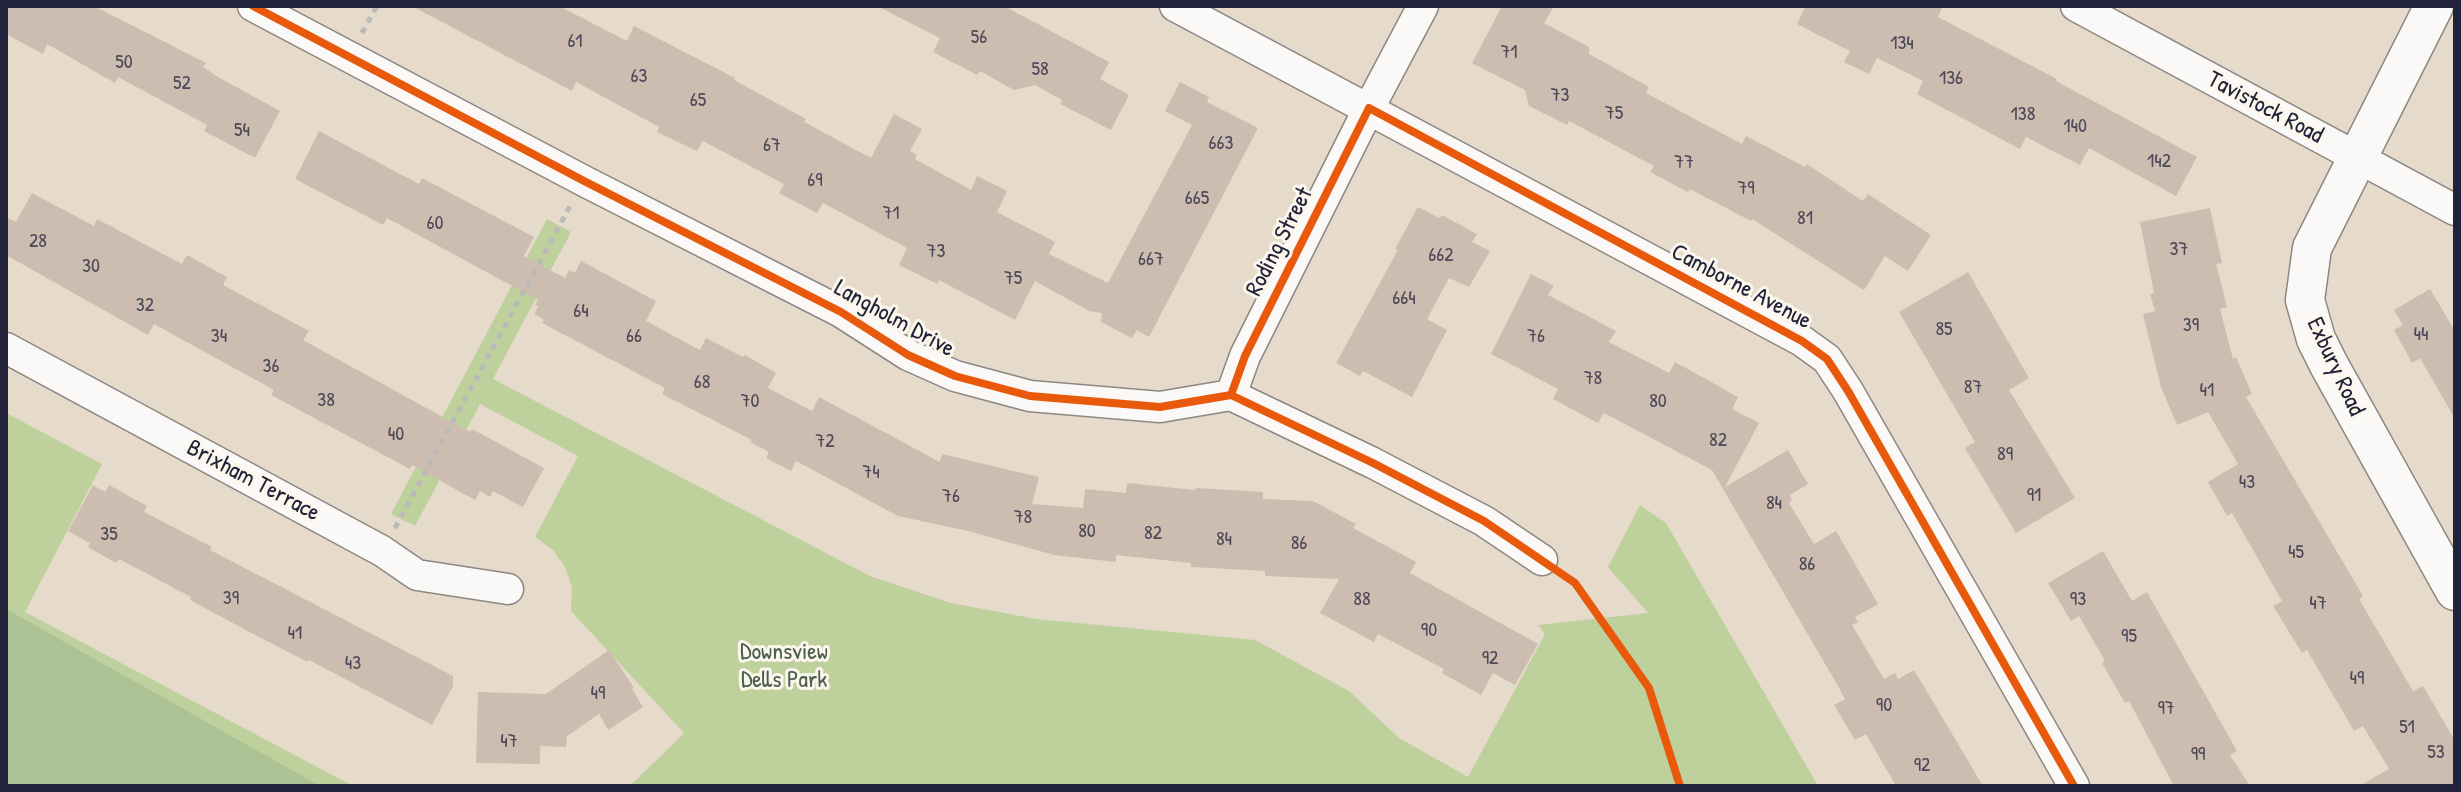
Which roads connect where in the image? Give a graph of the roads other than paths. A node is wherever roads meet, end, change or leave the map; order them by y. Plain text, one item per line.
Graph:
1 (253, 6) edge
2 (1175, 6) edge
3 (1423, 6) edge
4 (2076, 6) edge
5 (2434, 6) edge
6 (1369, 108) junction
7 (2359, 159) junction
8 (2455, 210) edge
9 (6, 348) edge
10 (1231, 395) junction
11 (1542, 560) dead end
12 (508, 589) dead end
13 (2455, 591) edge
14 (2074, 786) edge

1 - 10 street, Langholm Drive
2 - 6 street, Camborne Avenue
3 - 6 street, Roding Street
4 - 7 street, Tavistock Road
5 - 7 street, Exbury Road
6 - 10 street, Roding Street
6 - 14 street, Camborne Avenue
7 - 8 street, Tavistock Road
7 - 13 street, Exbury Road
9 - 12 street, Brixham Terrace
10 - 11 street

